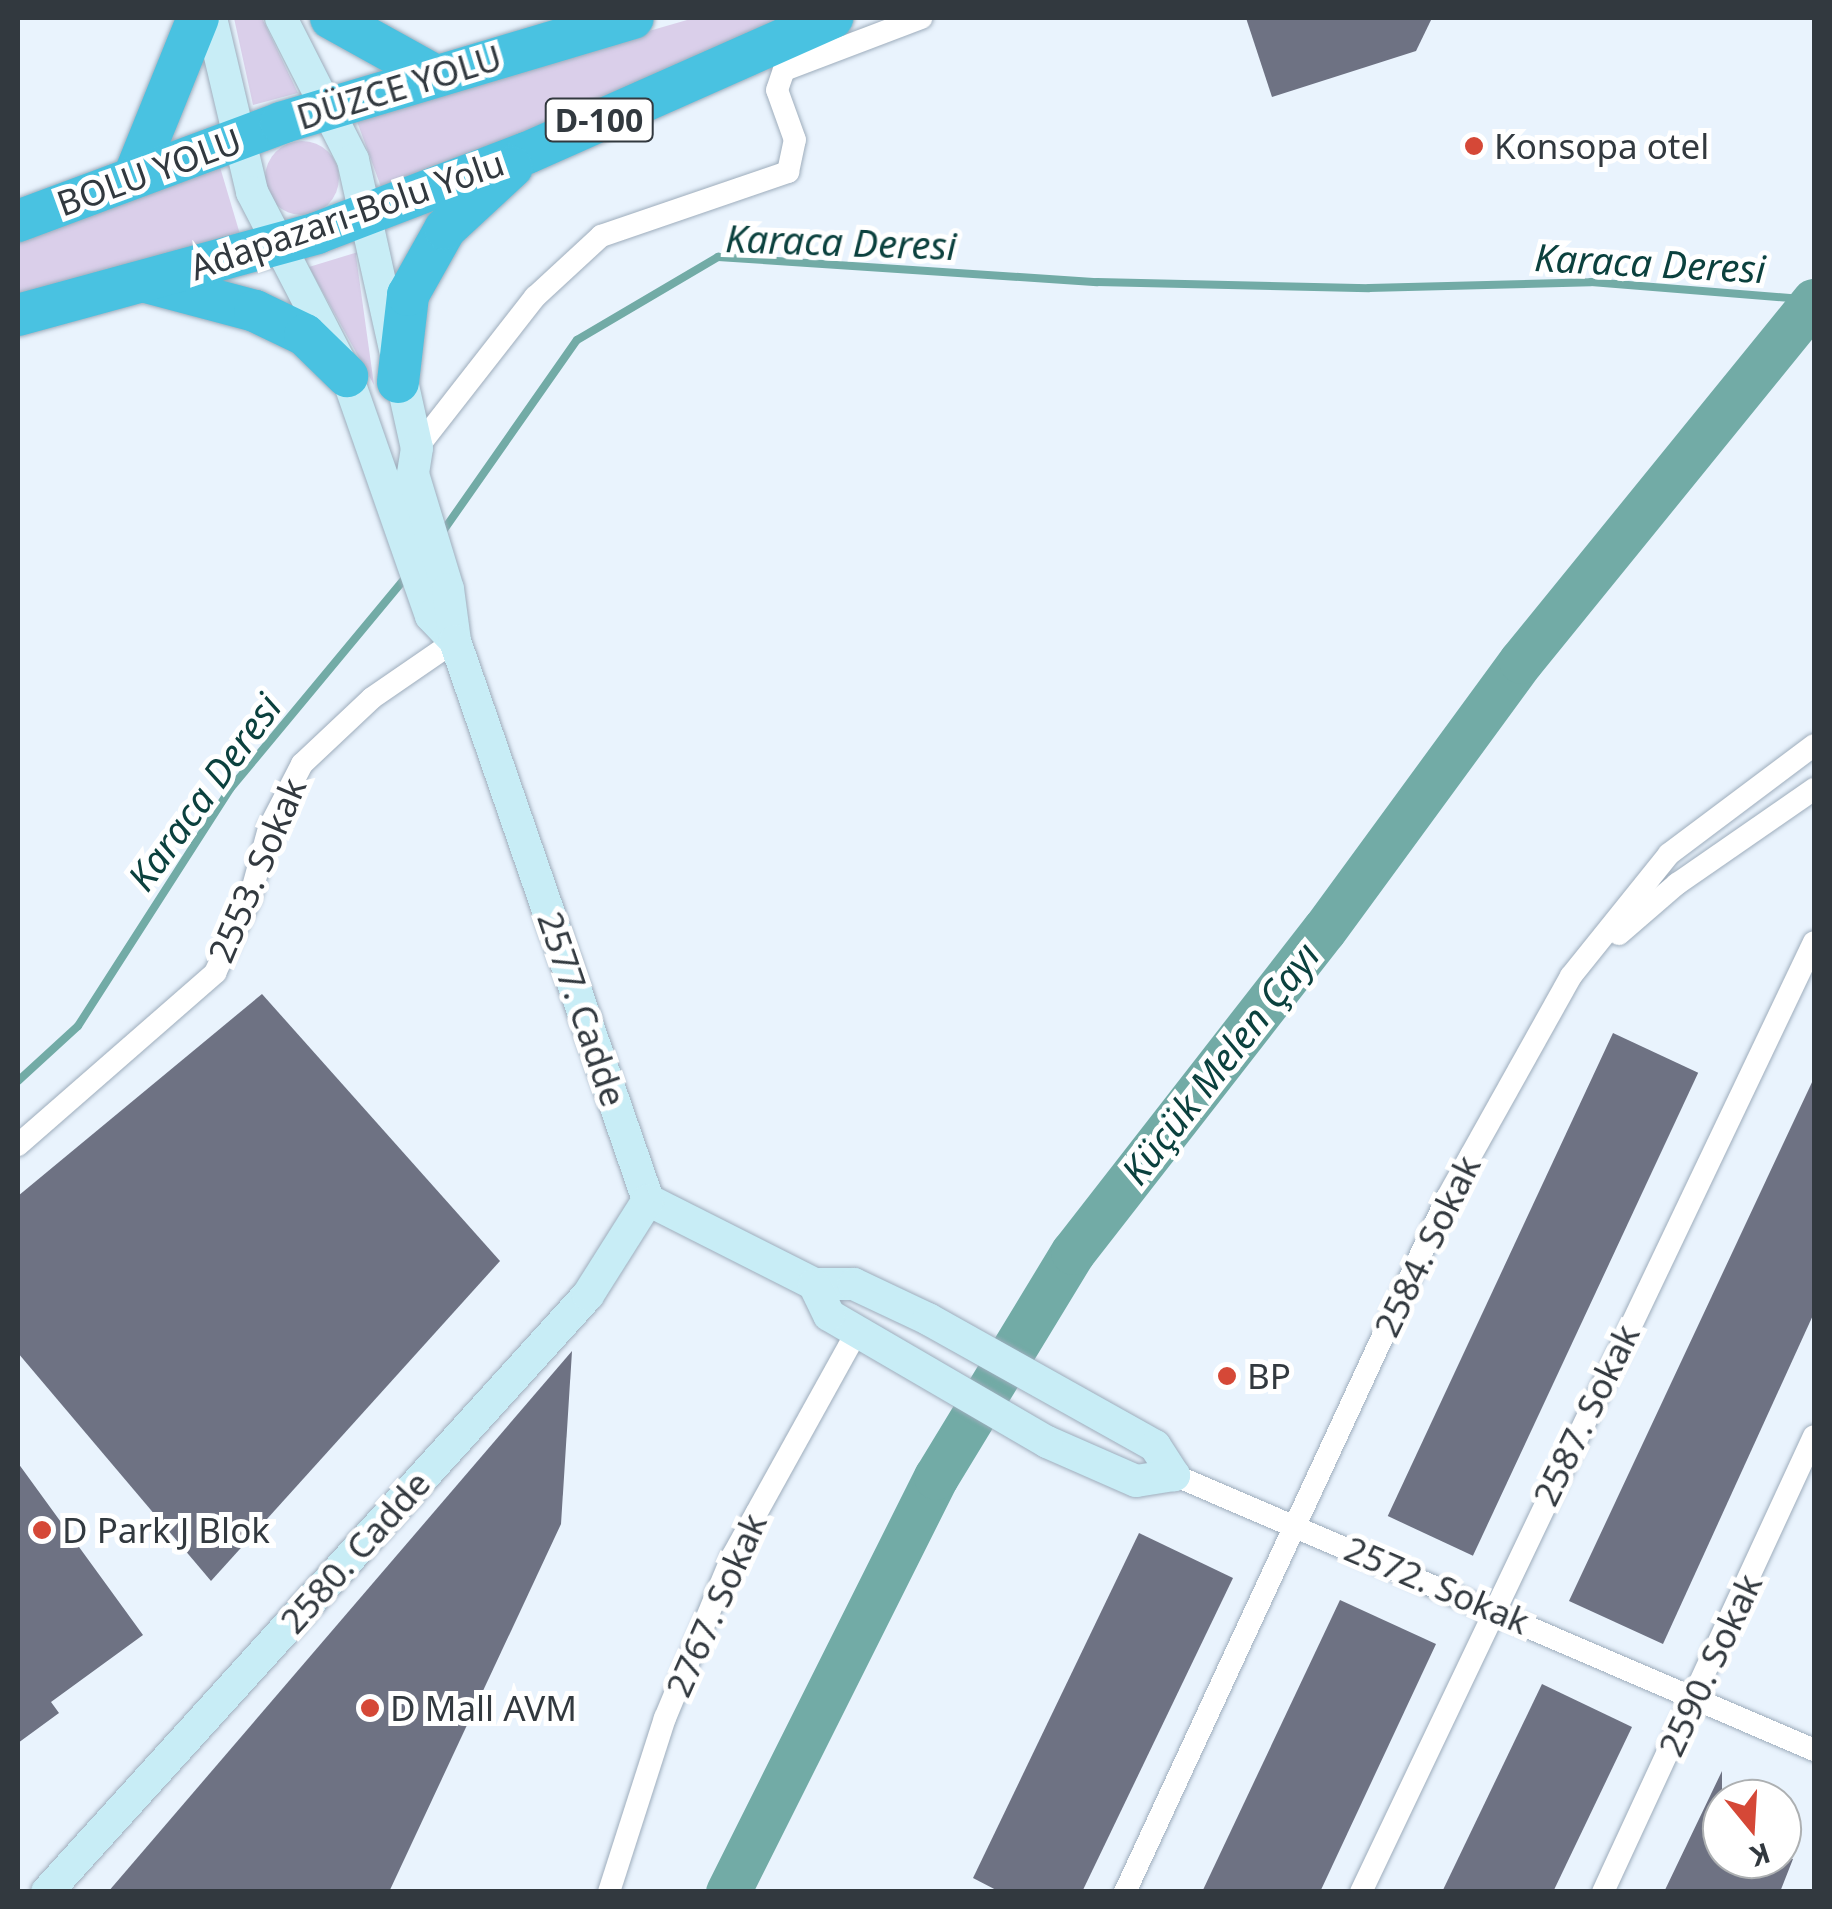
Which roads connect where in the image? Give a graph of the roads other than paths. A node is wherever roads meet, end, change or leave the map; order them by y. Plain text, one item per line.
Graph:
1 (198, 18) edge
2 (211, 18) edge
3 (281, 18) edge
4 (330, 18) edge
5 (633, 18) edge
6 (832, 18) edge
7 (921, 18) edge
8 (434, 75) junction
9 (324, 109) junction
10 (262, 130) junction
11 (527, 153) junction
12 (135, 174) junction
13 (364, 215) junction
14 (18, 221) edge
15 (275, 244) junction
16 (145, 282) junction
17 (18, 315) edge
18 (347, 376) junction
19 (398, 382) junction
20 (415, 461) junction
21 (440, 603) junction
22 (455, 641) junction
23 (1814, 745) edge
24 (1814, 789) edge
25 (1814, 942) edge
26 (1571, 976) junction
27 (18, 1145) edge
28 (648, 1200) junction
29 (814, 1284) junction
30 (856, 1333) junction
31 (1814, 1436) edge
32 (1174, 1475) junction
33 (1296, 1524) junction
34 (1492, 1609) junction
35 (1696, 1698) junction
36 (1814, 1750) edge
37 (47, 1892) edge
38 (609, 1892) edge
39 (1124, 1892) edge
40 (1361, 1892) edge
41 (1603, 1892) edge

1 - 12 highway
2 - 10 street
3 - 9 street
4 - 8 highway
5 - 8 highway, DÜZCE YOLU / D-100
6 - 11 highway, Adapazarı-Bolu Yolu / D-100
7 - 20 street
8 - 9 highway, DÜZCE YOLU / D-100
9 - 10 highway, DÜZCE YOLU / D-100
9 - 13 street
10 - 12 highway, BOLU YOLU / D-100
10 - 15 street
11 - 13 highway, Adapazarı-Bolu Yolu / D-100
11 - 19 highway
12 - 14 highway, BOLU YOLU / D-100
13 - 15 highway, Adapazarı-Bolu Yolu / D-100
13 - 19 street
15 - 16 highway, Adapazarı-Bolu Yolu / D-100
15 - 18 street
16 - 17 highway, Adapazarı-Bolu Yolu / D-100
16 - 18 highway
18 - 21 street
19 - 20 street
20 - 21 street
21 - 22 street
22 - 27 street, 2553. Sokak
22 - 28 street, 2577. Cadde
23 - 26 street, 2584. Sokak
24 - 26 street, 2584. Sokak
25 - 34 street, 2587. Sokak
26 - 33 street, 2584. Sokak
28 - 29 street
28 - 37 street, 2580. Cadde
29 - 30 street
29 - 32 street, 2572. Sokak
30 - 32 street
30 - 38 street, 2767. Sokak
31 - 35 street, 2590. Sokak
32 - 33 street, 2572. Sokak
33 - 34 street, 2572. Sokak
33 - 39 street, 2584. Sokak
34 - 35 street, 2572. Sokak
34 - 40 street, 2587. Sokak
35 - 36 street, 2572. Sokak
35 - 41 street, 2590. Sokak

